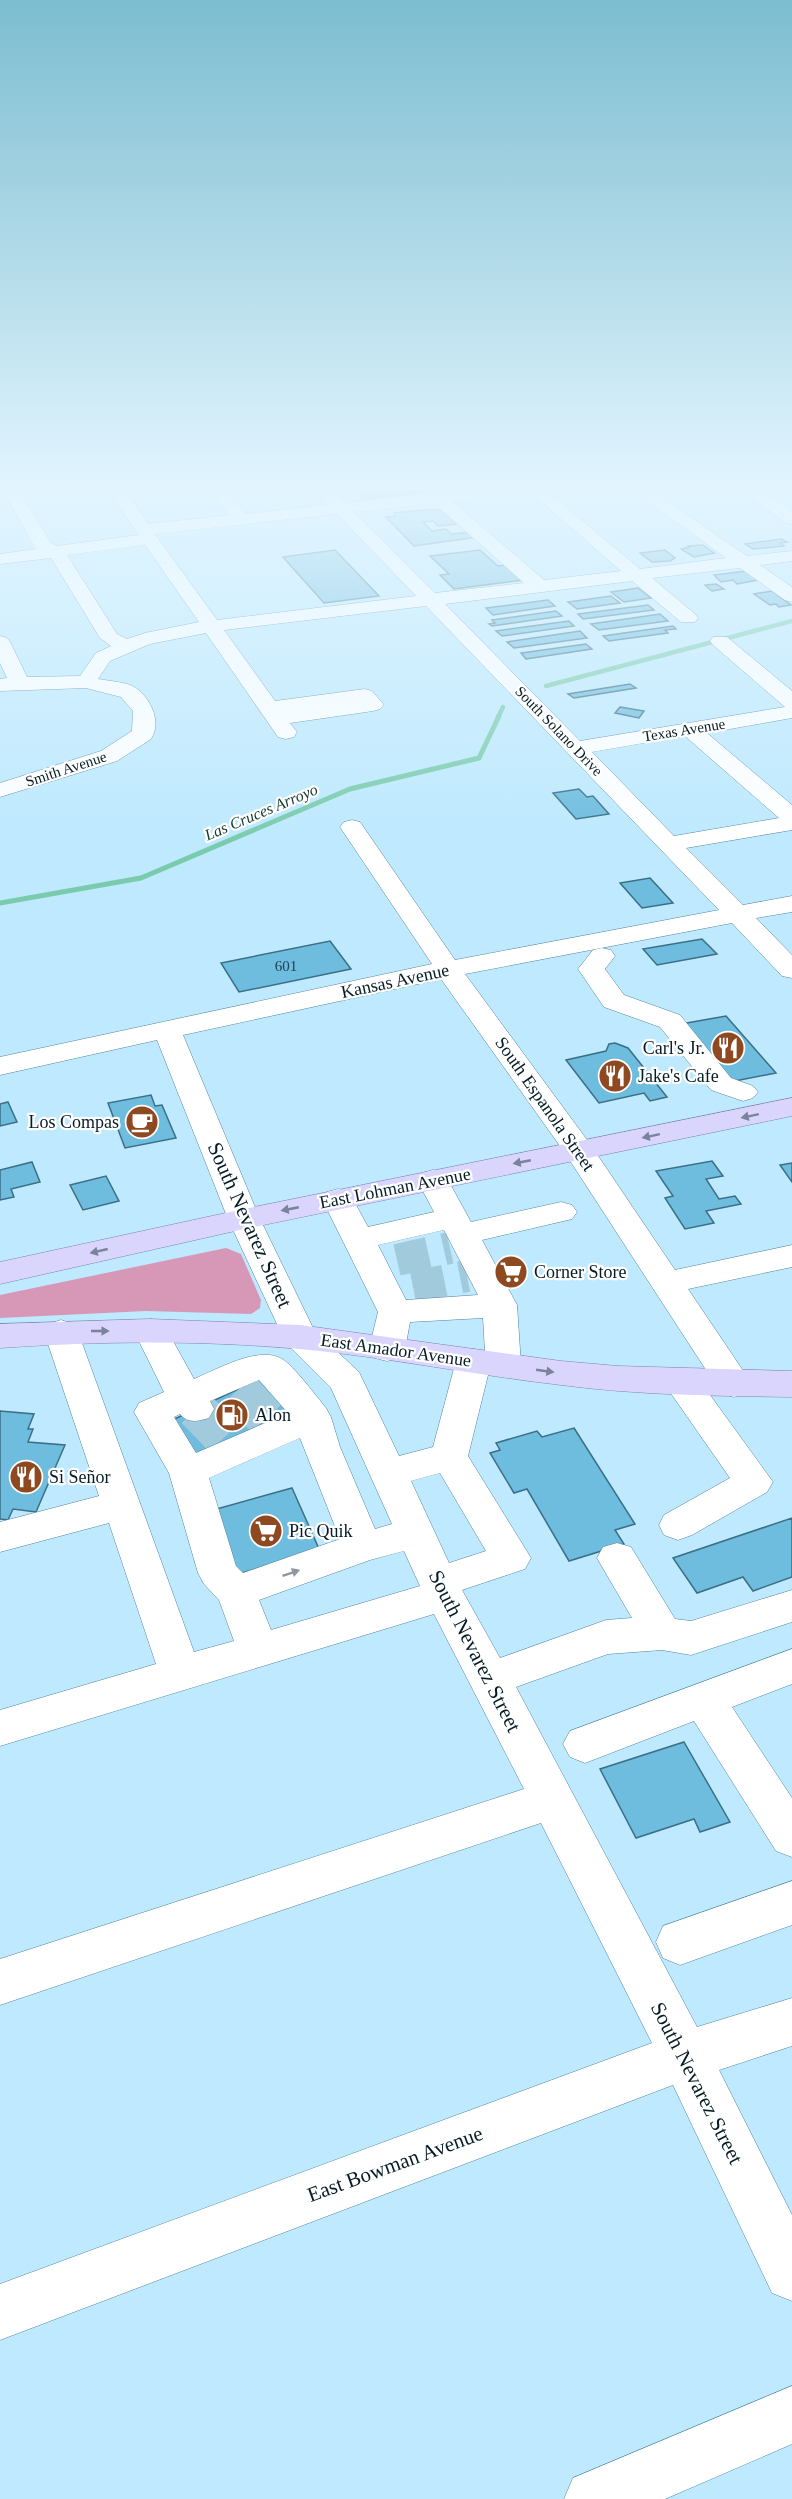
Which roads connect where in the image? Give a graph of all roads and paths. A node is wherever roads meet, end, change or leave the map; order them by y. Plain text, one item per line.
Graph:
1 (92, 609) edge
2 (199, 609) edge
3 (351, 609) edge
4 (438, 609) edge
5 (677, 609) edge
6 (688, 618) dead end
7 (211, 626) junction
8 (720, 640) dead end
9 (0, 642) edge
10 (127, 647) junction
11 (86, 682) junction
12 (10, 684) edge
13 (792, 702) edge
14 (792, 712) edge
15 (277, 719) dead end
16 (690, 729) junction
17 (576, 748) junction
18 (0, 790) edge
19 (792, 817) edge
20 (792, 823) edge
21 (352, 827) dead end
22 (667, 844) junction
23 (792, 904) edge
24 (737, 914) junction
25 (602, 956) dead end
26 (448, 969) junction
27 (792, 970) edge
28 (167, 1029) junction
29 (0, 1066) edge
30 (743, 1092) dead end
31 (792, 1107) edge
32 (579, 1151) junction
33 (433, 1180) junction
34 (338, 1199) junction
35 (561, 1212) dead end
36 (244, 1219) junction
37 (464, 1249) junction
38 (786, 1266) edge
39 (0, 1274) edge
40 (387, 1276) junction
41 (666, 1283) junction
42 (500, 1305) junction
43 (151, 1331) junction
44 (61, 1332) junction
45 (0, 1336) edge
46 (300, 1337) junction
47 (387, 1349) junction
48 (489, 1363) junction
49 (681, 1382) junction
50 (734, 1384) junction
51 (792, 1384) edge
52 (190, 1403) junction
53 (369, 1430) junction
54 (317, 1432) junction
55 (449, 1457) junction
56 (188, 1472) junction
57 (388, 1473) junction
58 (122, 1505) junction
59 (678, 1525) dead end
60 (415, 1533) junction
61 (0, 1537) edge
62 (363, 1547) junction
63 (617, 1558) dead end
64 (441, 1588) junction
65 (236, 1592) junction
66 (792, 1606) edge
67 (662, 1633) junction
68 (259, 1651) junction
69 (792, 1666) edge
70 (181, 1674) junction
71 (490, 1679) junction
72 (704, 1700) junction
73 (1, 1725) edge
74 (585, 1744) dead end
75 (551, 1800) junction
76 (792, 1837) edge
77 (792, 1903) edge
78 (680, 1942) dead end
79 (0, 1982) edge
80 (792, 2022) edge
81 (685, 2056) junction
82 (792, 2273) edge
83 (0, 2312) edge
84 (792, 2415) edge
85 (594, 2499) edge

1 - 10 street
2 - 7 street
3 - 7 street
4 - 17 street, South Solano Drive
5 - 6 street
7 - 10 street
7 - 15 street
8 - 13 street
9 - 12 street
10 - 11 street
11 - 12 street
11 - 18 street, Smith Avenue
14 - 16 street, Texas Avenue
16 - 17 street, Texas Avenue
16 - 19 street
17 - 22 street, South Solano Drive
20 - 22 street
21 - 26 street, South Espanola Street
22 - 24 street, South Solano Drive
23 - 24 street, Kansas Avenue
24 - 26 street, Kansas Avenue
24 - 27 street, South Solano Drive
25 - 30 street
26 - 28 street, Kansas Avenue
26 - 32 street, South Espanola Street
28 - 29 street, Kansas Avenue
28 - 36 street, South Nevarez Street
31 -> 32 main road, East Lohman Avenue
32 -> 33 main road, East Lohman Avenue
32 - 41 street, South Espanola Street
33 - 34 main road, East Lohman Avenue
33 - 37 street
34 -> 36 main road, East Lohman Avenue
34 - 40 street
35 - 37 street
36 -> 39 main road, East Lohman Avenue
36 - 46 street, South Nevarez Street
37 - 40 street
37 - 42 street
38 - 41 street
40 - 42 street
40 - 47 street
41 - 50 street, South Espanola Street
42 - 48 street
44 -> 43 main road, East Amador Avenue
43 - 46 main road, East Amador Avenue
43 - 52 street
44 - 45 main road, East Amador Avenue
44 - 58 street
46 - 47 main road, East Amador Avenue
46 - 53 street, South Nevarez Street
47 - 48 main road, East Amador Avenue
48 -> 49 main road, East Amador Avenue
48 - 55 street
49 - 50 main road, East Amador Avenue
49 - 59 street
50 - 51 main road, East Amador Avenue
52 - 54 street
52 - 56 street
53 - 54 street
53 - 57 street, South Nevarez Street
54 - 56 street
54 - 62 street
55 - 57 street
55 - 64 street
56 - 65 street
57 - 60 street, South Nevarez Street
58 - 61 street
58 - 70 street
60 - 62 street
60 - 64 street, South Nevarez Street
65 -> 62 street
63 - 67 street
64 - 68 street
64 - 71 street, South Nevarez Street
65 - 68 street
66 - 67 street
67 - 71 street
68 - 70 street
69 - 72 street
70 - 73 street
71 - 75 street, South Nevarez Street
72 - 74 street
72 - 76 street
75 - 79 street
75 - 81 street, South Nevarez Street
77 - 78 street
80 - 81 street, East Bowman Avenue
81 - 82 street, South Nevarez Street
81 - 83 street, East Bowman Avenue
84 - 85 street

